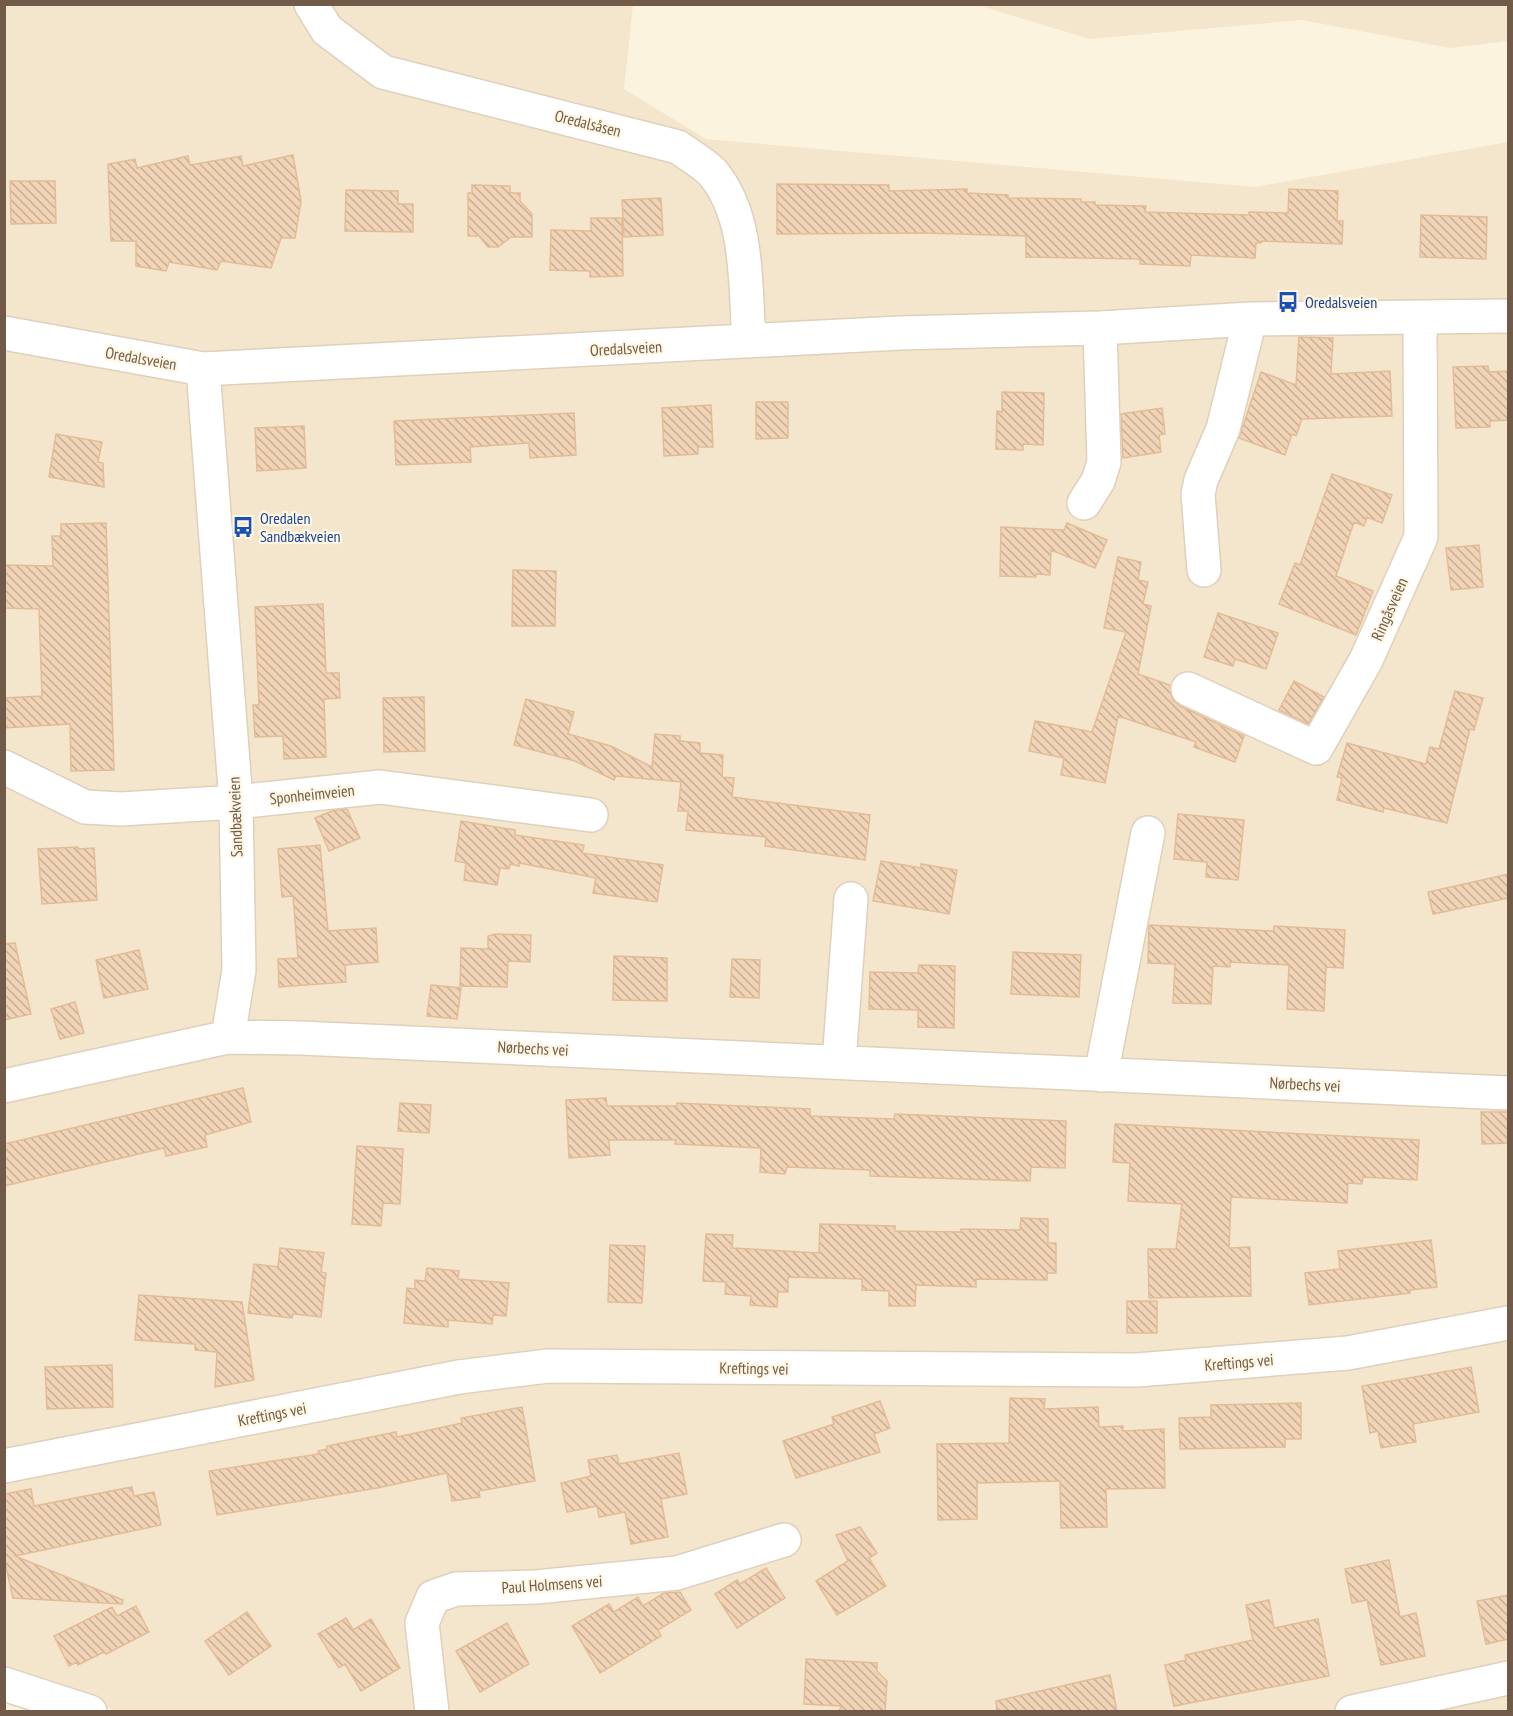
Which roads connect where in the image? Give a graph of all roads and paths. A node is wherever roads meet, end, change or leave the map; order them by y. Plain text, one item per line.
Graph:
1 (311, 4) edge
2 (1509, 316) edge
3 (1420, 318) junction
4 (1250, 319) junction
5 (1100, 328) junction
6 (4, 333) edge
7 (749, 341) junction
8 (203, 369) junction
9 (1084, 503) dead end
10 (1204, 570) dead end
11 (1188, 689) dead end
12 (4, 767) edge
13 (236, 802) junction
14 (591, 815) dead end
15 (1148, 833) dead end
16 (851, 900) dead end
17 (228, 1037) junction
18 (838, 1062) junction
19 (1101, 1075) junction
20 (4, 1086) edge
21 (1509, 1094) edge
22 (1509, 1323) edge
23 (4, 1466) edge
24 (784, 1540) dead end
25 (1509, 1678) edge
26 (4, 1684) edge
27 (90, 1712) edge
28 (432, 1712) edge
29 (1352, 1712) edge

1 - 7 street, Oredalsåsen
2 - 3 street, Oredalsveien
3 - 4 street, Oredalsveien
3 - 11 street, Ringåsveien
4 - 5 street, Oredalsveien
4 - 10 street
5 - 7 street, Oredalsveien
5 - 9 street
6 - 8 street, Oredalsveien
7 - 8 street, Oredalsveien
8 - 13 street, Sandbækveien
12 - 13 street, Sponheimveien
13 - 14 street, Sponheimveien
13 - 17 street, Sandbækveien
15 - 19 street
16 - 18 street
17 - 18 street, Nørbechs vei
17 - 20 street
18 - 19 street, Nørbechs vei
19 - 21 street, Nørbechs vei
22 - 23 street, Kreftings vei
24 - 28 street, Paul Holmsens vei
25 - 29 street
26 - 27 street

